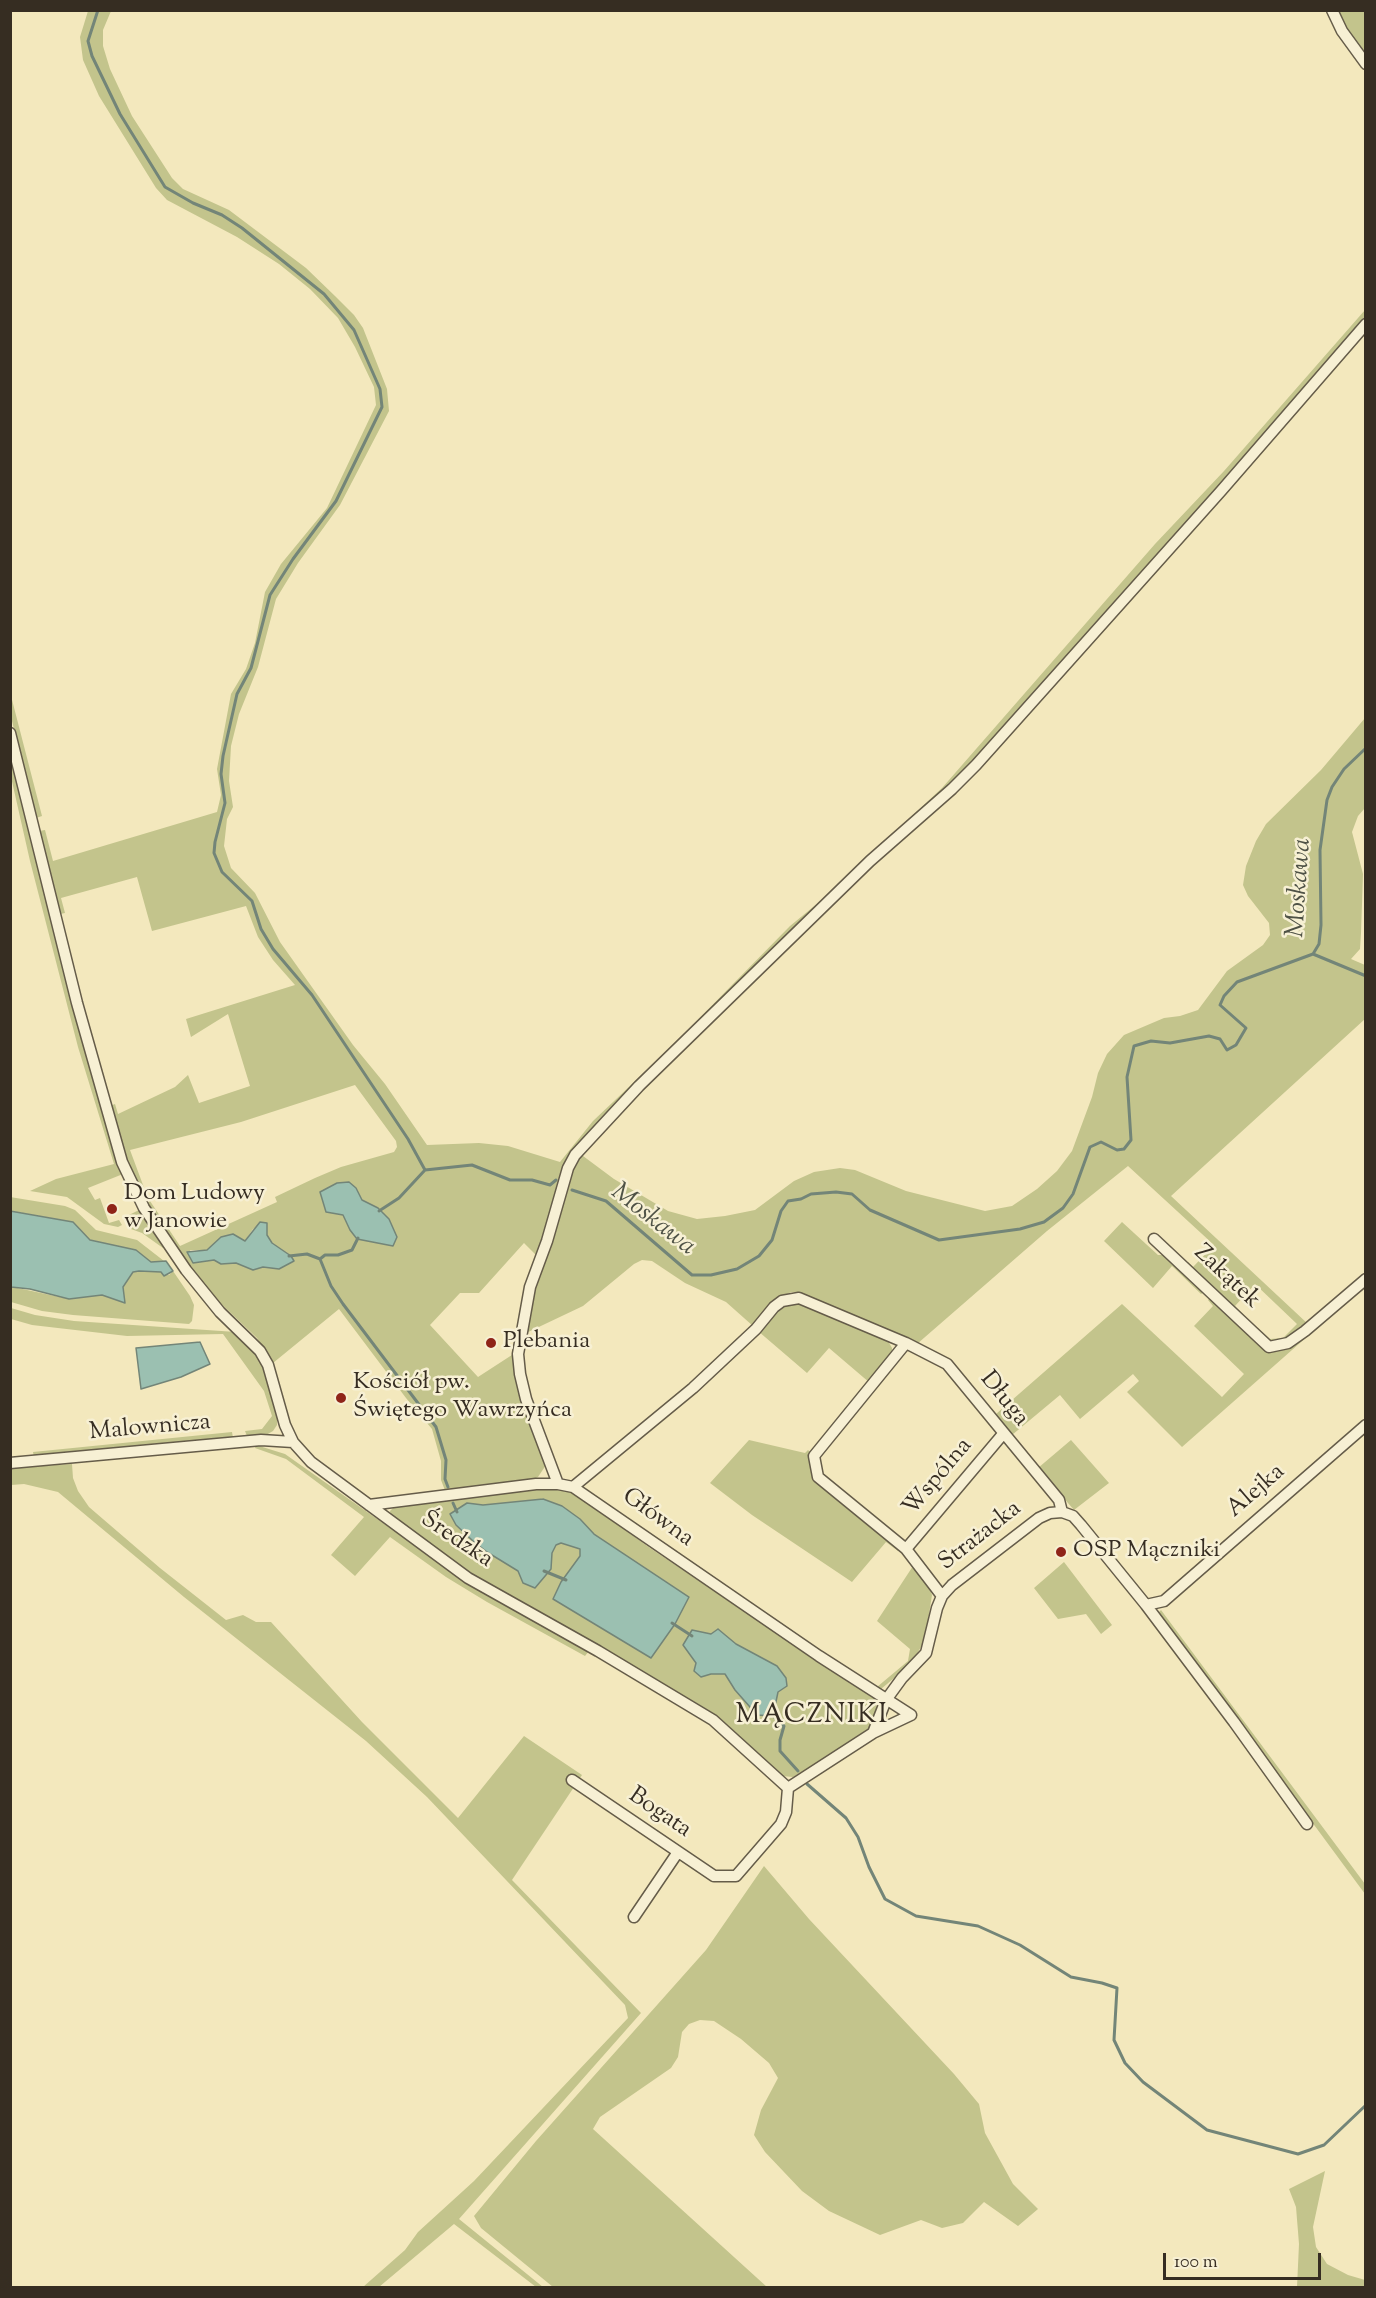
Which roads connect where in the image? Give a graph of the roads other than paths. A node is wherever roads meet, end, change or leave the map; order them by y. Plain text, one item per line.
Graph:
1 (1332, 10) edge
2 (1365, 64) edge
3 (1365, 324) edge
4 (10, 733) edge
5 (1154, 1239) dead end
6 (1365, 1279) edge
7 (906, 1344) junction
8 (1365, 1425) edge
9 (1003, 1434) junction
10 (293, 1442) junction
11 (10, 1463) edge
12 (558, 1484) junction
13 (573, 1487) junction
14 (369, 1505) junction
15 (1062, 1512) junction
16 (906, 1549) junction
17 (942, 1596) junction
18 (1146, 1605) junction
19 (886, 1700) junction
20 (873, 1733) junction
21 (572, 1780) dead end
22 (788, 1788) junction
23 (1307, 1824) dead end
24 (678, 1852) junction
25 (633, 1917) dead end

1 - 2 street
3 - 12 street
4 - 10 street, Średzka
5 - 6 street, Zakątek
7 - 9 street, Długa
7 - 13 street, Długa
7 - 16 street
8 - 18 street, Alejka
9 - 15 street, Długa
9 - 16 street, Wspólna
10 - 11 street, Malownicza
10 - 14 street, Średzka
12 - 13 street, Główna
12 - 14 street, Główna
13 - 19 street, Główna
14 - 22 street, Średzka
15 - 17 street, Strażacka
15 - 18 street, Długa
16 - 17 street
17 - 19 street, Strażacka
18 - 23 street, Długa
19 - 20 street, Strażacka
19 - 20 street, Główna
20 - 22 street
21 - 24 street, Bogata
22 - 24 street, Bogata
24 - 25 street

